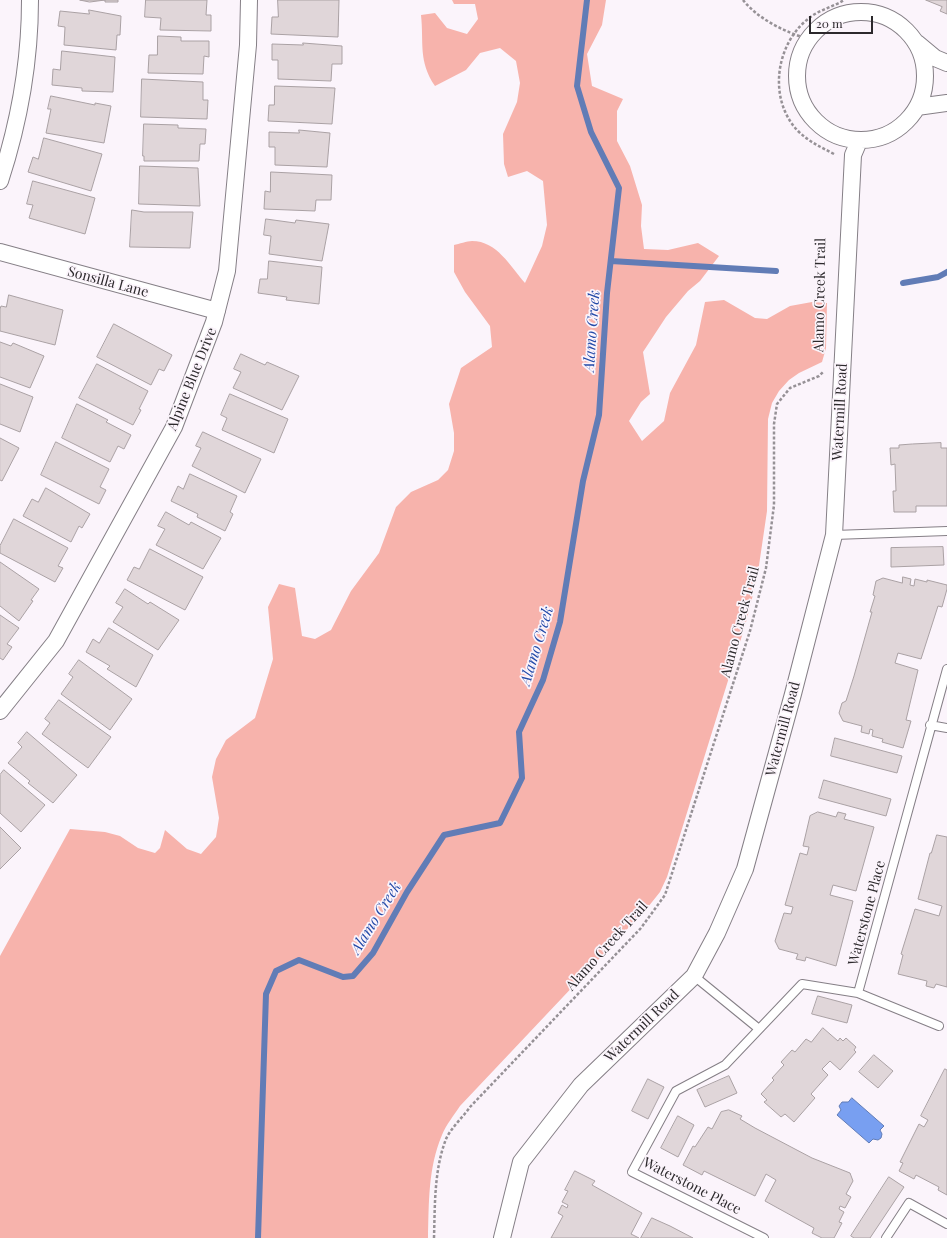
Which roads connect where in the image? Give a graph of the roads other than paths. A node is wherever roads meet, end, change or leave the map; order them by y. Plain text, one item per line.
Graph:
1 (30, 0) edge
2 (249, 0) edge
3 (876, 6) edge
4 (917, 43) junction
5 (947, 63) edge
6 (947, 103) edge
7 (917, 108) junction
8 (859, 141) junction
9 (0, 181) edge
10 (0, 252) edge
11 (217, 311) junction
12 (947, 531) edge
13 (834, 535) junction
14 (947, 669) edge
15 (0, 711) edge
16 (930, 725) junction
17 (947, 728) edge
18 (694, 976) junction
19 (858, 993) junction
20 (939, 1026) dead end
21 (760, 1029) junction
22 (947, 1224) edge
23 (503, 1237) edge
24 (764, 1238) edge
25 (886, 1238) edge

1 - 9 street
2 - 11 street, Alpine Blue Drive
3 - 4 street
3 - 8 street
4 - 5 street
4 - 7 street
6 - 7 street
7 - 8 street
8 - 13 street, Watermill Road
10 - 11 street, Sonsilla Lane
11 - 15 street, Alpine Blue Drive
12 - 13 lane
13 - 18 street, Watermill Road
14 - 16 lane, Waterstone Place
16 - 17 lane
16 - 19 lane, Waterstone Place
18 - 21 lane
18 - 23 street, Watermill Road
19 - 20 lane
19 - 21 lane, Waterstone Place
21 - 24 lane, Waterstone Place
22 - 25 lane

